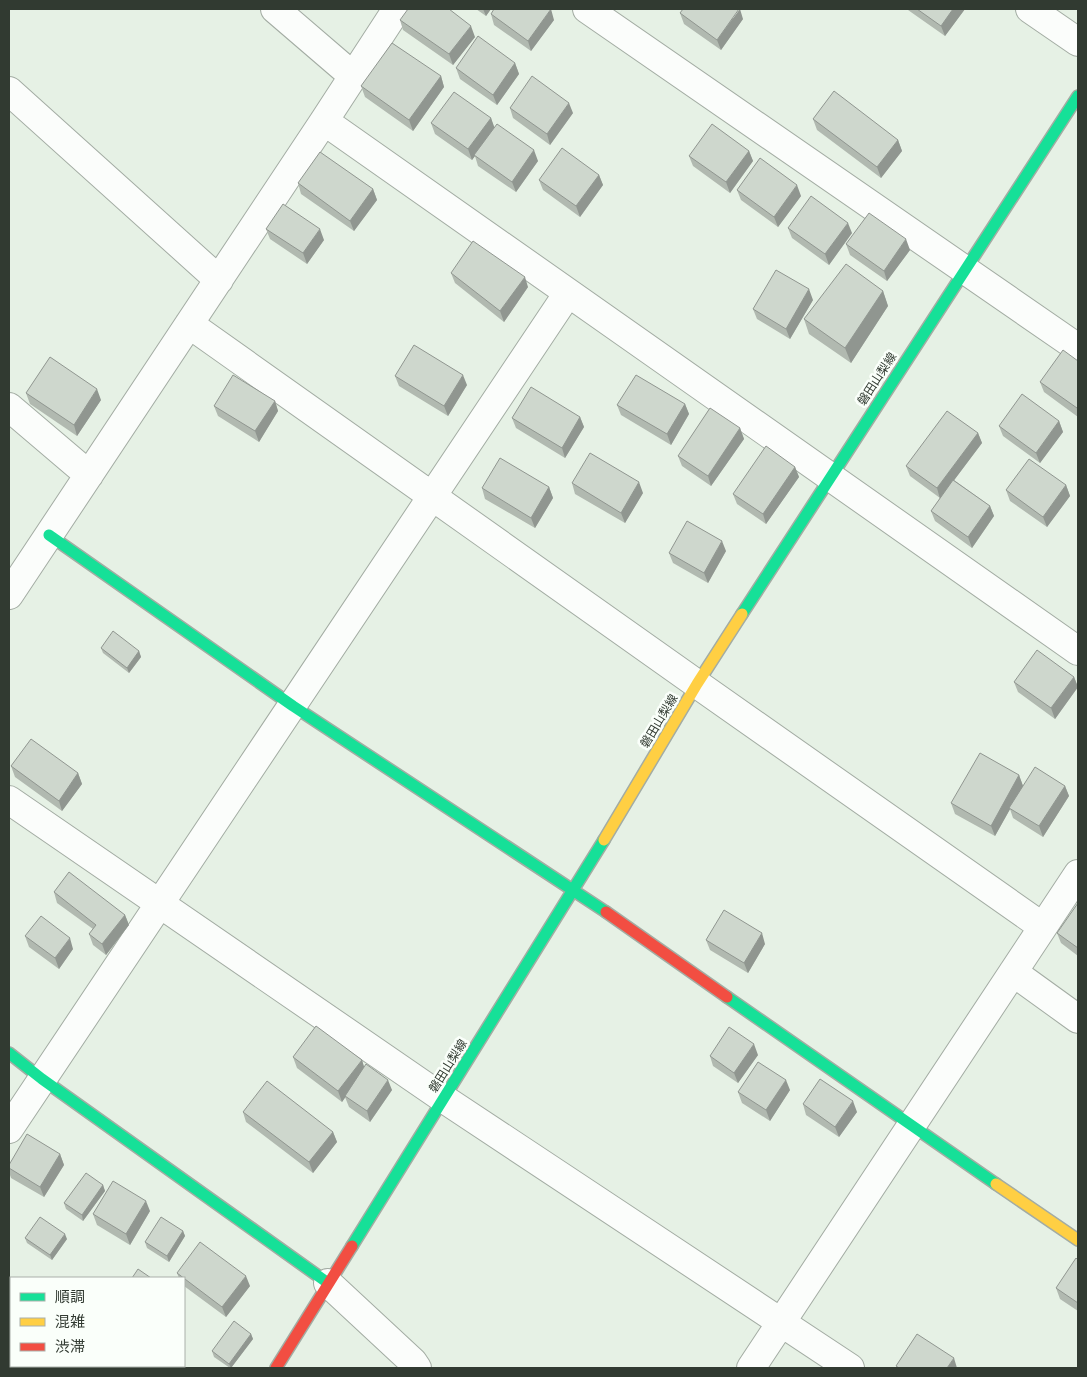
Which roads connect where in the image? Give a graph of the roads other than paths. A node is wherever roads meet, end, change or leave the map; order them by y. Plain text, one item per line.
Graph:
1 (275, 9) edge
2 (397, 9) edge
3 (587, 9) edge
4 (1030, 9) edge
5 (1078, 42) edge
6 (353, 76) junction
7 (9, 91) edge
8 (1078, 96) edge
9 (324, 121) junction
10 (965, 270) junction
11 (219, 280) junction
12 (568, 293) junction
13 (190, 324) junction
14 (1078, 348) edge
15 (9, 407) edge
16 (89, 475) junction
17 (830, 477) junction
18 (432, 497) junction
19 (49, 535) junction
20 (9, 595) edge
21 (1078, 651) edge
22 (697, 684) junction
23 (293, 706) junction
24 (9, 800) edge
25 (1078, 874) edge
26 (574, 890) junction
27 (159, 904) junction
28 (1043, 927) junction
29 (1013, 972) junction
30 (1078, 1019) edge
31 (9, 1053) edge
32 (42, 1079) junction
33 (444, 1099) junction
34 (911, 1126) junction
35 (9, 1129) edge
36 (1078, 1240) edge
37 (328, 1283) junction
38 (780, 1323) junction
39 (276, 1368) edge
40 (417, 1368) edge
41 (751, 1368) edge
42 (850, 1368) edge

1 - 6 street
2 - 6 street
3 - 10 street
4 - 5 street
6 - 9 street
7 - 11 street
8 - 10 street, 磐田山梨線
9 - 11 street
9 - 12 street
10 - 14 street
10 - 17 street, 磐田山梨線
11 - 13 street
12 - 17 street
12 - 18 street
13 - 16 street
13 - 18 street
15 - 16 street
16 - 19 street
17 - 21 street
17 - 22 street, 磐田山梨線
18 - 22 street
18 - 23 street
19 - 20 street
19 - 23 street
22 - 26 street, 磐田山梨線
22 - 28 street
23 - 26 street
23 - 27 street
24 - 27 street
25 - 28 street
26 - 33 street, 磐田山梨線
26 - 34 street
27 - 32 street
27 - 33 street
28 - 29 street
29 - 30 street
29 - 34 street
31 - 32 street
32 - 35 street
32 - 37 street
33 - 37 street, 磐田山梨線
33 - 38 street
34 - 36 street
34 - 38 street
37 - 39 street, 磐田山梨線
37 - 40 street
38 - 41 street
38 - 42 street

